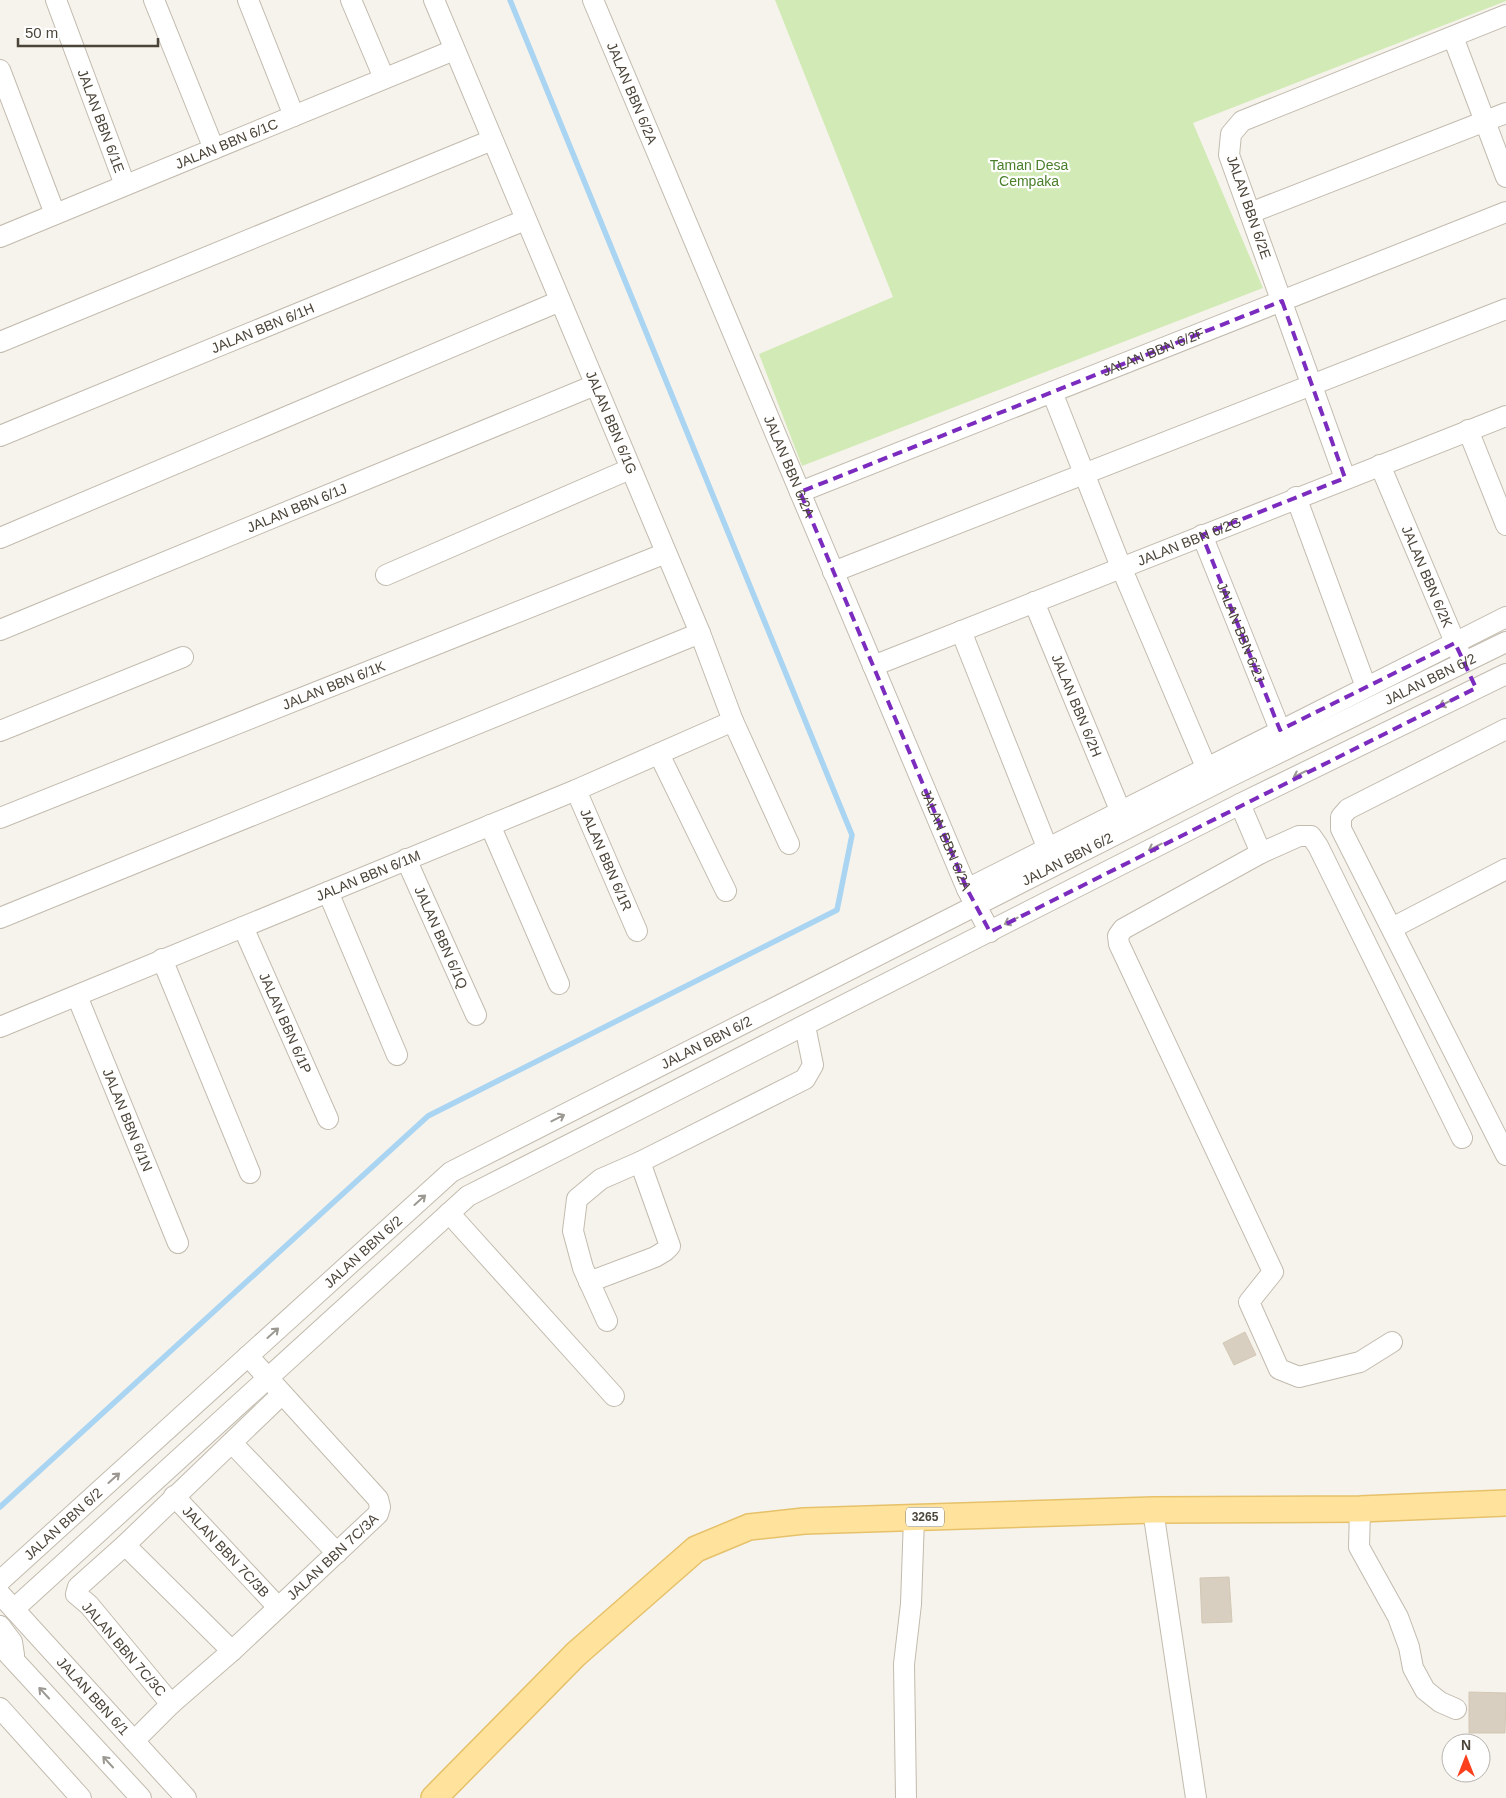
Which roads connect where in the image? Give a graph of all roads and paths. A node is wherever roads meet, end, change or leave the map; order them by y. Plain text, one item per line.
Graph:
1 (56, 0) edge
2 (154, 0) edge
3 (248, 0) edge
4 (351, 0) edge
5 (434, 0) edge
6 (593, 0) edge
7 (1506, 15) edge
8 (1453, 37) junction
9 (454, 50) junction
10 (0, 70) edge
11 (384, 78) junction
12 (1506, 113) edge
13 (294, 116) junction
14 (1485, 121) junction
15 (492, 140) junction
16 (214, 148) junction
17 (1506, 177) edge
18 (126, 185) junction
19 (1506, 212) edge
20 (55, 214) junction
21 (1250, 214) junction
22 (525, 220) junction
23 (0, 237) edge
24 (560, 301) junction
25 (1282, 301) junction
26 (1506, 309) edge
27 (0, 342) edge
28 (1311, 384) junction
29 (595, 385) junction
30 (1052, 392) junction
31 (1506, 416) edge
32 (1468, 430) junction
33 (0, 436) edge
34 (1380, 465) junction
35 (630, 469) junction
36 (1084, 473) junction
37 (1345, 478) junction
38 (800, 492) junction
39 (1296, 497) junction
40 (1506, 525) edge
41 (1202, 535) junction
42 (0, 538) edge
43 (666, 553) junction
44 (1121, 567) junction
45 (834, 572) junction
46 (386, 575) dead end
47 (1034, 602) junction
48 (1506, 617) edge
49 (0, 630) edge
50 (961, 631) junction
51 (700, 633) junction
52 (1455, 643) junction
53 (1504, 647) edge
54 (183, 657) dead end
55 (1464, 662) junction
56 (873, 666) junction
57 (1506, 674) edge
58 (1366, 687) junction
59 (1476, 688) junction
60 (733, 721) junction
61 (1506, 729) edge
62 (1280, 730) junction
63 (0, 731) edge
64 (659, 754) junction
65 (1206, 767) junction
66 (576, 790) junction
67 (1240, 804) junction
68 (1120, 810) junction
69 (0, 818) edge
70 (490, 824) junction
71 (789, 844) dead end
72 (1047, 847) junction
73 (1261, 853) junction
74 (406, 860) junction
75 (1506, 869) edge
76 (726, 891) dead end
77 (328, 892) junction
78 (971, 898) junction
79 (0, 918) edge
80 (243, 927) junction
81 (1392, 928) junction
82 (637, 931) dead end
83 (990, 932) junction
84 (162, 959) junction
85 (559, 984) dead end
86 (77, 996) junction
87 (476, 1015) dead end
88 (805, 1026) junction
89 (0, 1027) edge
90 (397, 1055) dead end
91 (328, 1119) dead end
92 (1501, 1133) edge
93 (1462, 1138) dead end
94 (1506, 1154) edge
95 (640, 1162) junction
96 (250, 1173) dead end
97 (449, 1213) junction
98 (178, 1243) dead end
99 (589, 1282) junction
100 (607, 1321) dead end
101 (1392, 1342) dead end
102 (248, 1356) junction
103 (268, 1377) junction
104 (281, 1395) junction
105 (614, 1396) dead end
106 (232, 1443) junction
107 (174, 1496) junction
108 (1506, 1504) edge
109 (1360, 1509) junction
110 (1153, 1510) junction
111 (914, 1518) junction
112 (125, 1545) junction
113 (337, 1553) junction
114 (0, 1581) edge
115 (0, 1594) edge
116 (278, 1607) junction
117 (14, 1609) junction
118 (0, 1626) edge
119 (0, 1645) edge
120 (232, 1650) junction
121 (16, 1664) junction
122 (172, 1704) junction
123 (0, 1708) edge
124 (1456, 1709) dead end
125 (134, 1741) junction
126 (166, 1776) junction
127 (81, 1798) edge
128 (142, 1798) edge
129 (186, 1798) edge
130 (434, 1798) edge
131 (906, 1798) edge
132 (1196, 1798) edge

1 - 18 street, JALAN BBN 6/1E
2 - 16 street
3 - 13 street
4 - 11 street
5 - 9 street, JALAN BBN 6/1G
6 - 38 street, JALAN BBN 6/2A
7 - 8 street, JALAN BBN 6/2E
8 - 14 street
8 - 21 street, JALAN BBN 6/2E
9 - 11 street, JALAN BBN 6/1C
9 - 15 street, JALAN BBN 6/1G
10 - 20 street
11 - 13 street, JALAN BBN 6/1C
12 - 14 street
13 - 16 street, JALAN BBN 6/1C
14 - 17 street
14 - 21 street
15 - 22 street, JALAN BBN 6/1G
15 - 27 street
16 - 18 street, JALAN BBN 6/1C
18 - 20 street, JALAN BBN 6/1C
19 - 25 street, JALAN BBN 6/2F
20 - 23 street, JALAN BBN 6/1C
21 - 25 street, JALAN BBN 6/2E
22 - 24 street, JALAN BBN 6/1G
22 - 33 street, JALAN BBN 6/1H
24 - 29 street, JALAN BBN 6/1G
24 - 42 street
25 - 28 street, JALAN BBN 6/2E
25 - 30 street, JALAN BBN 6/2F
26 - 28 street
28 - 36 street
28 - 37 street, JALAN BBN 6/2E
29 - 35 street, JALAN BBN 6/1G
29 - 49 street, JALAN BBN 6/1J
30 - 36 street
30 - 38 street, JALAN BBN 6/2F
31 - 32 street, JALAN BBN 6/2G
32 - 34 street, JALAN BBN 6/2G
32 - 40 street
34 - 37 street, JALAN BBN 6/2G
34 - 52 street, JALAN BBN 6/2K
35 - 43 street, JALAN BBN 6/1G
35 - 46 street
36 - 44 street
36 - 45 street
37 - 39 street, JALAN BBN 6/2G
38 - 45 street, JALAN BBN 6/2A
39 - 41 street, JALAN BBN 6/2G
39 - 58 street
41 - 44 street, JALAN BBN 6/2G
41 - 62 street, JALAN BBN 6/2J
43 - 51 street, JALAN BBN 6/1G
43 - 69 street, JALAN BBN 6/1K
44 - 47 street, JALAN BBN 6/2G
44 - 65 street
45 - 56 street, JALAN BBN 6/2A
47 - 50 street, JALAN BBN 6/2G
47 - 68 street, JALAN BBN 6/2H
48 - 52 street
50 - 56 street, JALAN BBN 6/2G
50 - 72 street
51 - 60 street, JALAN BBN 6/1G
51 - 79 street
52 - 55 street, JALAN BBN 6/2K
52 - 58 street
53 - 55 street, JALAN BBN 6/2
54 - 63 street
55 - 59 street, JALAN BBN 6/2K
55 - 78 street, JALAN BBN 6/2
56 - 78 street, JALAN BBN 6/2A
57 - 59 street, JALAN BBN 6/2
58 - 62 street
59 -> 67 street, JALAN BBN 6/2
60 - 64 street, JALAN BBN 6/1M
60 - 71 street, JALAN BBN 6/1G
61 - 81 street
62 - 65 street
64 - 66 street, JALAN BBN 6/1M
64 - 76 street
65 - 68 street
66 - 70 street, JALAN BBN 6/1M
66 - 82 street, JALAN BBN 6/1R
67 - 73 street
67 -> 83 street, JALAN BBN 6/2
68 - 72 street
70 - 74 street, JALAN BBN 6/1M
70 - 85 street
72 - 78 street
73 - 93 street
73 - 101 street
74 - 77 street, JALAN BBN 6/1M
74 - 87 street, JALAN BBN 6/1Q
75 - 81 street
77 - 80 street, JALAN BBN 6/1M
77 - 90 street
78 - 83 street, JALAN BBN 6/2A
102 -> 78 street, JALAN BBN 6/2
80 - 84 street, JALAN BBN 6/1M
80 - 91 street, JALAN BBN 6/1P
81 - 92 street
83 - 88 street, JALAN BBN 6/2
84 - 86 street, JALAN BBN 6/1M
84 - 96 street
86 - 89 street, JALAN BBN 6/1M
86 - 98 street, JALAN BBN 6/1N
88 - 95 street
88 - 97 street, JALAN BBN 6/2
92 - 94 street
95 - 99 street
95 - 99 street
97 - 103 street, JALAN BBN 6/2
97 - 105 street
99 - 100 street
102 - 103 street, JALAN BBN 7C/3A
114 -> 102 street, JALAN BBN 6/2
103 - 104 street, JALAN BBN 7C/3A
103 - 117 street, JALAN BBN 6/2
104 - 106 street
104 - 113 street, JALAN BBN 7C/3A
106 - 107 street
106 - 113 street
107 - 112 street
107 - 116 street, JALAN BBN 7C/3B
108 - 109 main road, 3265
109 - 110 main road, 3265
109 - 124 street
110 - 111 main road, 3265
110 - 132 street
111 - 130 main road, 3265
111 - 131 street
112 - 120 street
112 - 122 street, JALAN BBN 7C/3C
113 - 116 street, JALAN BBN 7C/3A
115 - 117 street, JALAN BBN 6/1
116 - 120 street, JALAN BBN 7C/3A
117 - 125 street, JALAN BBN 6/1
118 - 121 street
119 - 121 street
120 - 122 street, JALAN BBN 7C/3A
128 -> 121 street
122 - 125 street, JALAN BBN 7C/3A
123 - 127 street
125 - 126 street, JALAN BBN 6/1
126 - 128 street
126 - 129 street, JALAN BBN 6/1

